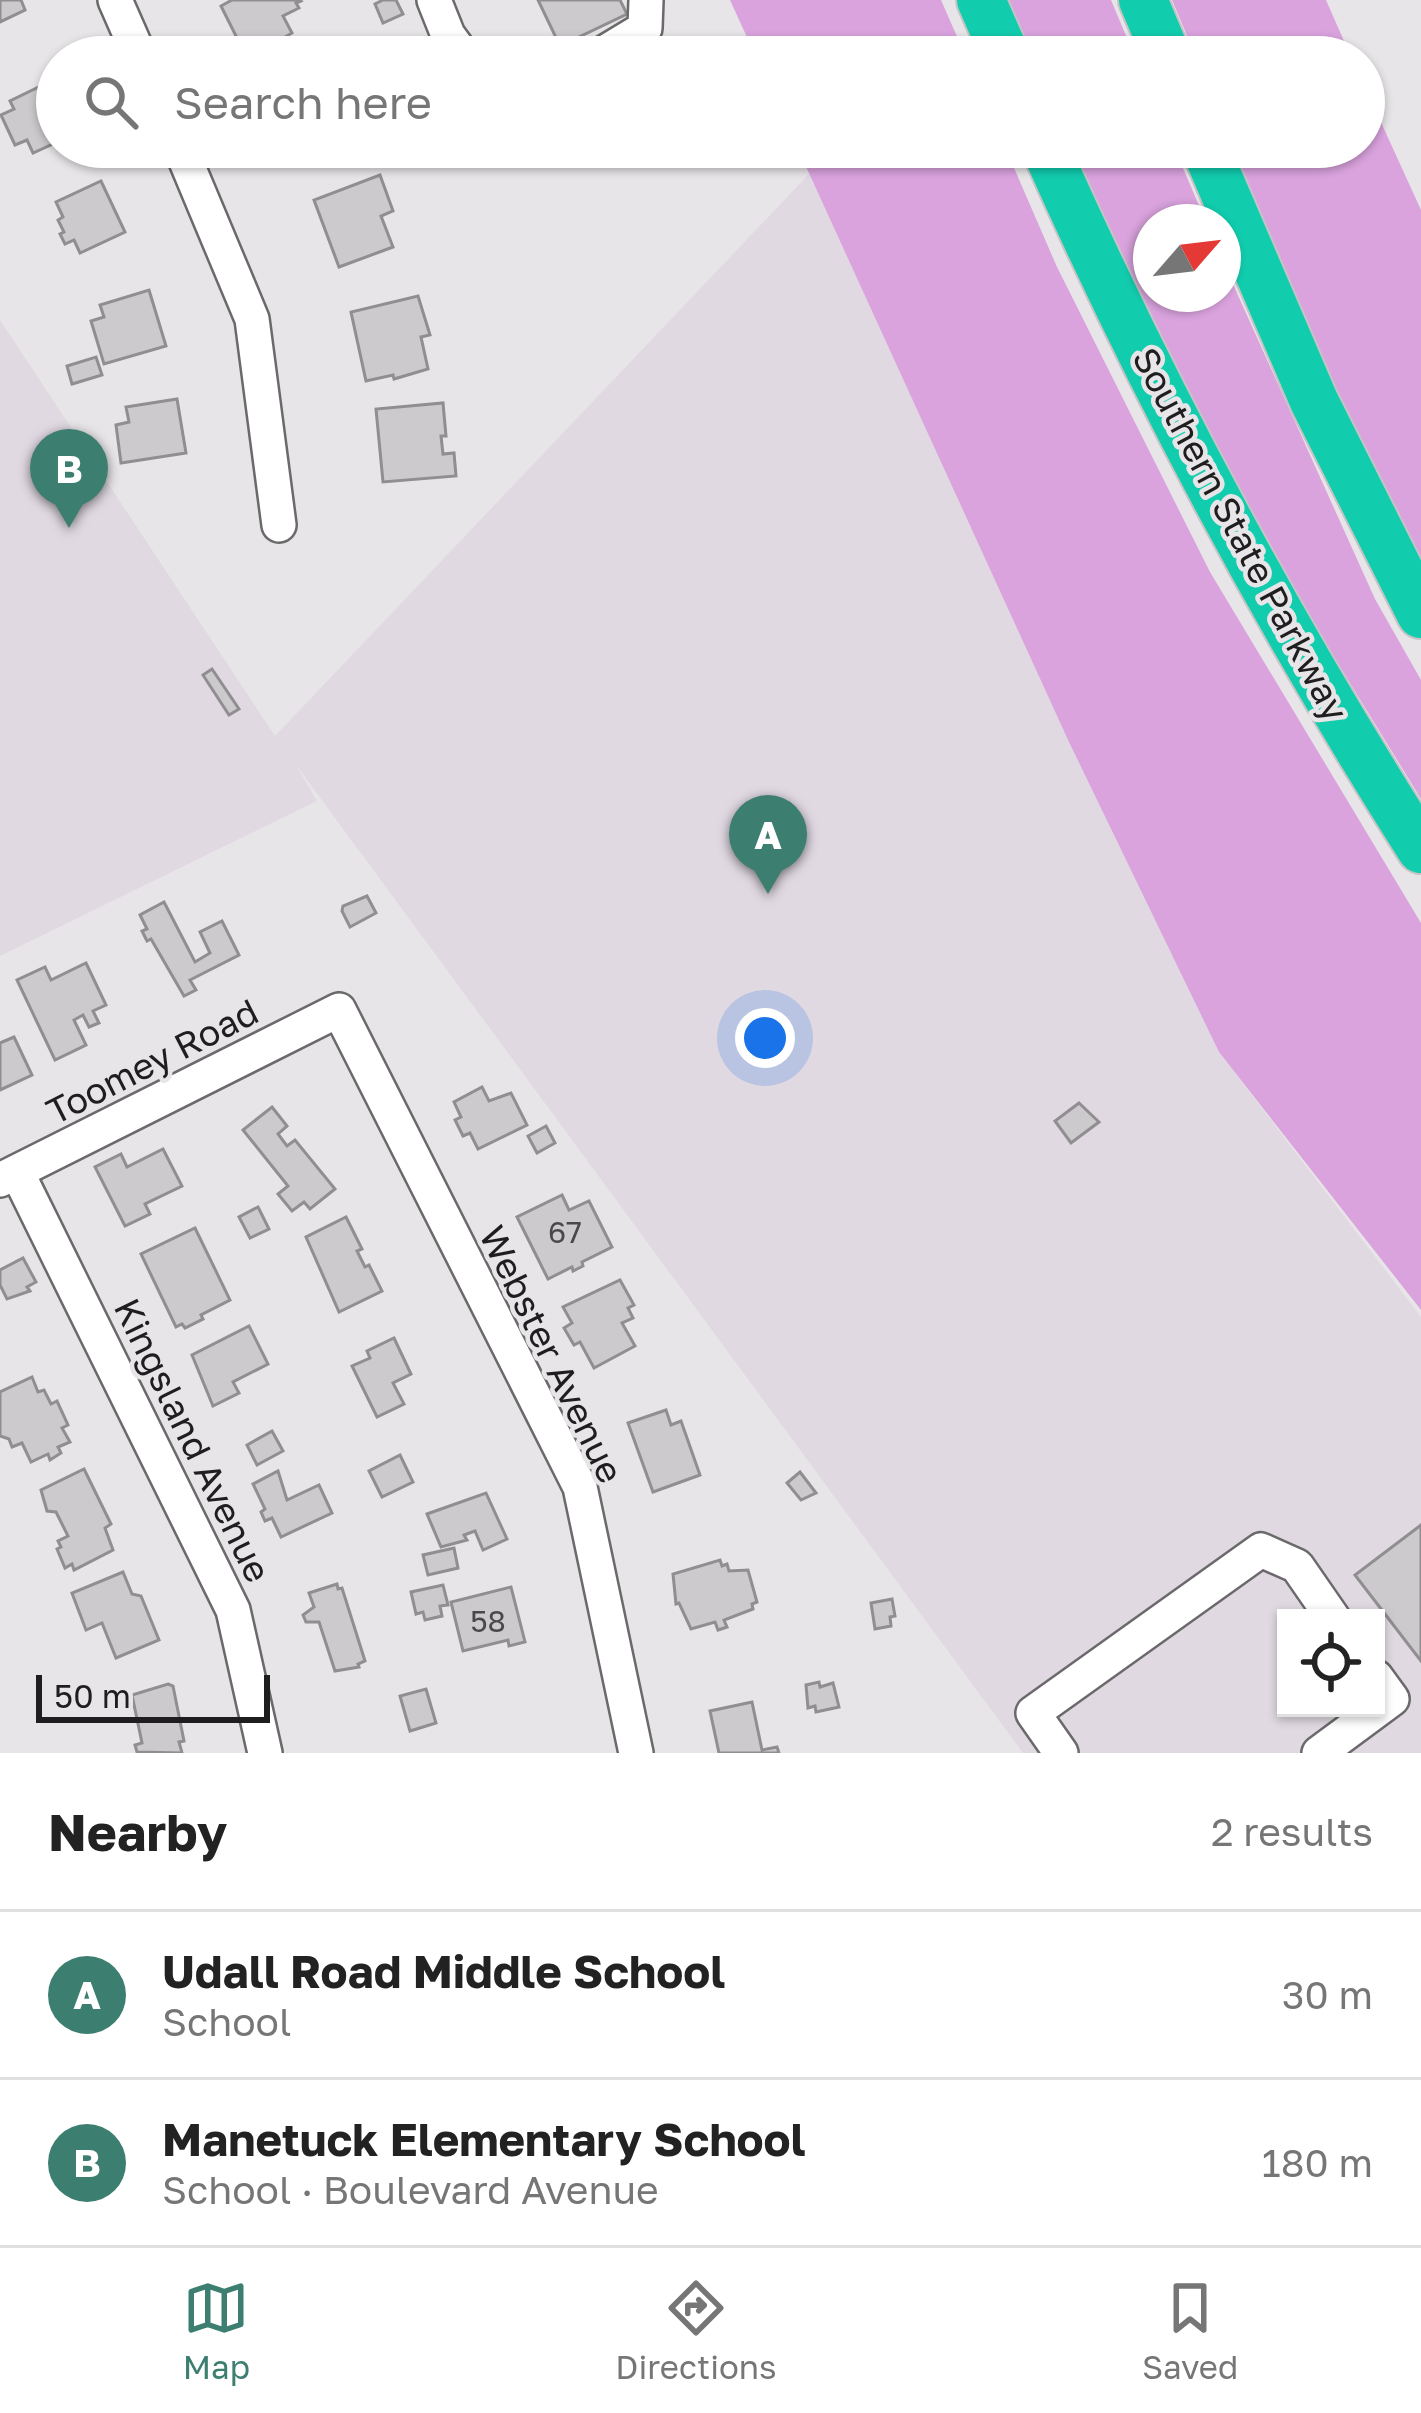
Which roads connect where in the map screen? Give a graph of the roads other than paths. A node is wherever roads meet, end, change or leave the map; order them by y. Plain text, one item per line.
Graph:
1 (115, 0) edge
2 (434, 0) edge
3 (646, 0) edge
4 (981, 0) edge
5 (1143, 0) edge
6 (131, 36) edge
7 (449, 36) edge
8 (631, 36) edge
9 (997, 36) edge
10 (1158, 36) edge
11 (189, 168) edge
12 (1055, 168) edge
13 (1214, 168) edge
14 (279, 525) dead end
15 (1421, 614) edge
16 (1421, 849) edge
17 (339, 1010) joint
18 (9, 1176) edge
19 (1327, 1609) edge
20 (1368, 1717) edge
21 (265, 1753) edge
22 (636, 1753) edge
23 (1061, 1753) edge
24 (1319, 1753) edge

1 - 6 street
2 - 7 street
3 - 8 street
4 - 9 highway
5 - 10 highway
11 - 14 street
12 - 16 highway, Southern State Parkway
13 - 15 highway
17 - 18 street, Toomey Road
17 - 22 street, Webster Avenue
18 - 21 street, Kingsland Avenue
19 - 23 street
20 - 24 street

